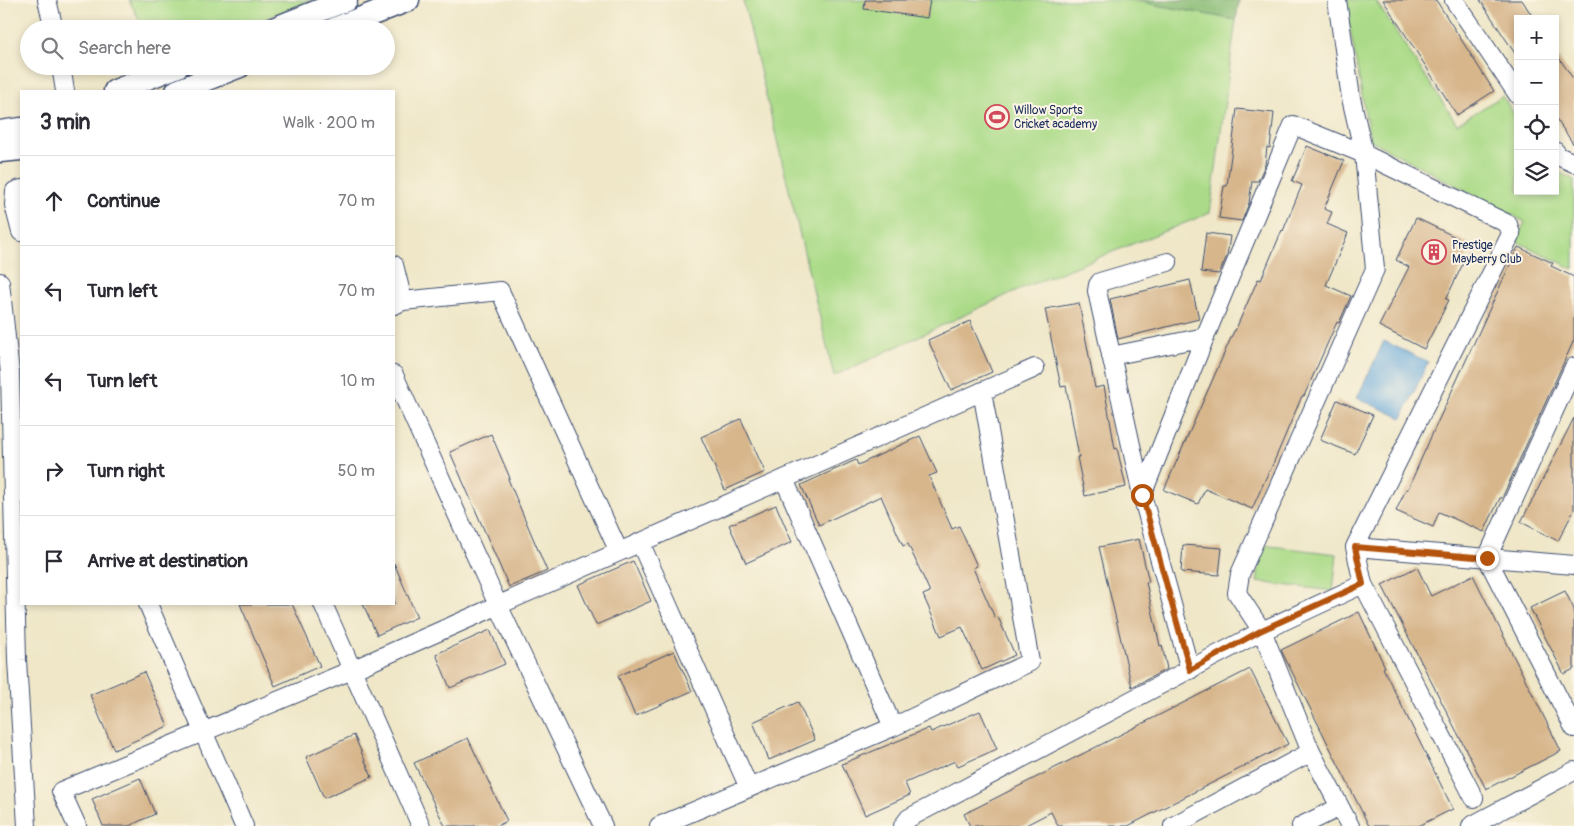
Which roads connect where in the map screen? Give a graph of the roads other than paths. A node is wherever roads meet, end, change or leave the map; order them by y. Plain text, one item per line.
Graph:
1 (47, 0) edge
2 (346, 0) edge
3 (408, 0) edge
4 (1337, 0) edge
5 (1454, 0) edge
6 (52, 20) edge
7 (296, 20) edge
8 (357, 20) edge
9 (62, 75) edge
10 (155, 75) edge
11 (217, 75) edge
12 (1514, 89) edge
13 (65, 90) edge
14 (118, 90) edge
15 (180, 90) edge
16 (20, 129) edge
17 (0, 132) edge
18 (20, 149) edge
19 (0, 151) edge
20 (1364, 154) junction
21 (1559, 156) edge
22 (1574, 163) edge
23 (20, 188) edge
24 (20, 228) edge
25 (1168, 262) dead end
26 (395, 274) edge
27 (0, 282) edge
28 (398, 303) edge
29 (1205, 337) junction
30 (1111, 356) junction
31 (1574, 367) edge
32 (1035, 368) dead end
33 (395, 377) edge
34 (982, 391) junction
35 (6, 414) edge
36 (784, 479) junction
37 (1142, 495) junction
38 (640, 542) junction
39 (1355, 547) junction
40 (619, 552) junction
41 (1487, 558) junction
42 (1574, 565) edge
43 (1363, 584) junction
44 (148, 605) edge
45 (323, 605) edge
46 (498, 605) junction
47 (1262, 630) junction
48 (352, 670) junction
49 (1190, 670) junction
50 (893, 727) junction
51 (1574, 728) edge
52 (204, 732) junction
53 (1311, 752) junction
54 (1574, 771) edge
55 (749, 788) junction
56 (1474, 798) dead end
57 (1340, 807) junction
58 (28, 826) edge
59 (77, 826) edge
60 (244, 826) edge
61 (421, 826) edge
62 (603, 826) edge
63 (659, 826) edge
64 (903, 826) edge
65 (1173, 826) edge
66 (1301, 826) edge
67 (1350, 826) edge
68 (1471, 826) edge

1 - 6 street
2 - 7 street
3 - 8 street
4 - 20 street
5 - 12 street
9 - 13 street
10 - 14 street
11 - 15 street
16 - 17 street
18 - 19 street
20 - 29 street
20 - 39 street
20 - 47 street
21 - 22 street
23 - 24 street
25 - 30 street
26 - 28 street
27 - 35 street
28 - 40 street
29 - 30 street
29 - 37 street
30 - 37 street
31 - 41 street
32 - 34 street
33 - 46 street
34 - 36 street
34 - 50 street
35 - 58 street
36 - 38 street
36 - 50 street
37 - 49 street
38 - 40 street
38 - 55 street
39 - 41 street
39 - 43 street
40 - 46 street
41 - 42 street
41 - 51 street
43 - 47 street
43 - 56 street
44 - 52 street
45 - 48 street
46 - 48 street
46 - 62 street
47 - 49 street
47 - 53 street
48 - 52 street
48 - 61 street
49 - 64 street
50 - 55 street
52 - 59 street
52 - 60 street
53 - 57 street
53 - 65 street
54 - 68 street
55 - 63 street
57 - 66 street
57 - 67 street

